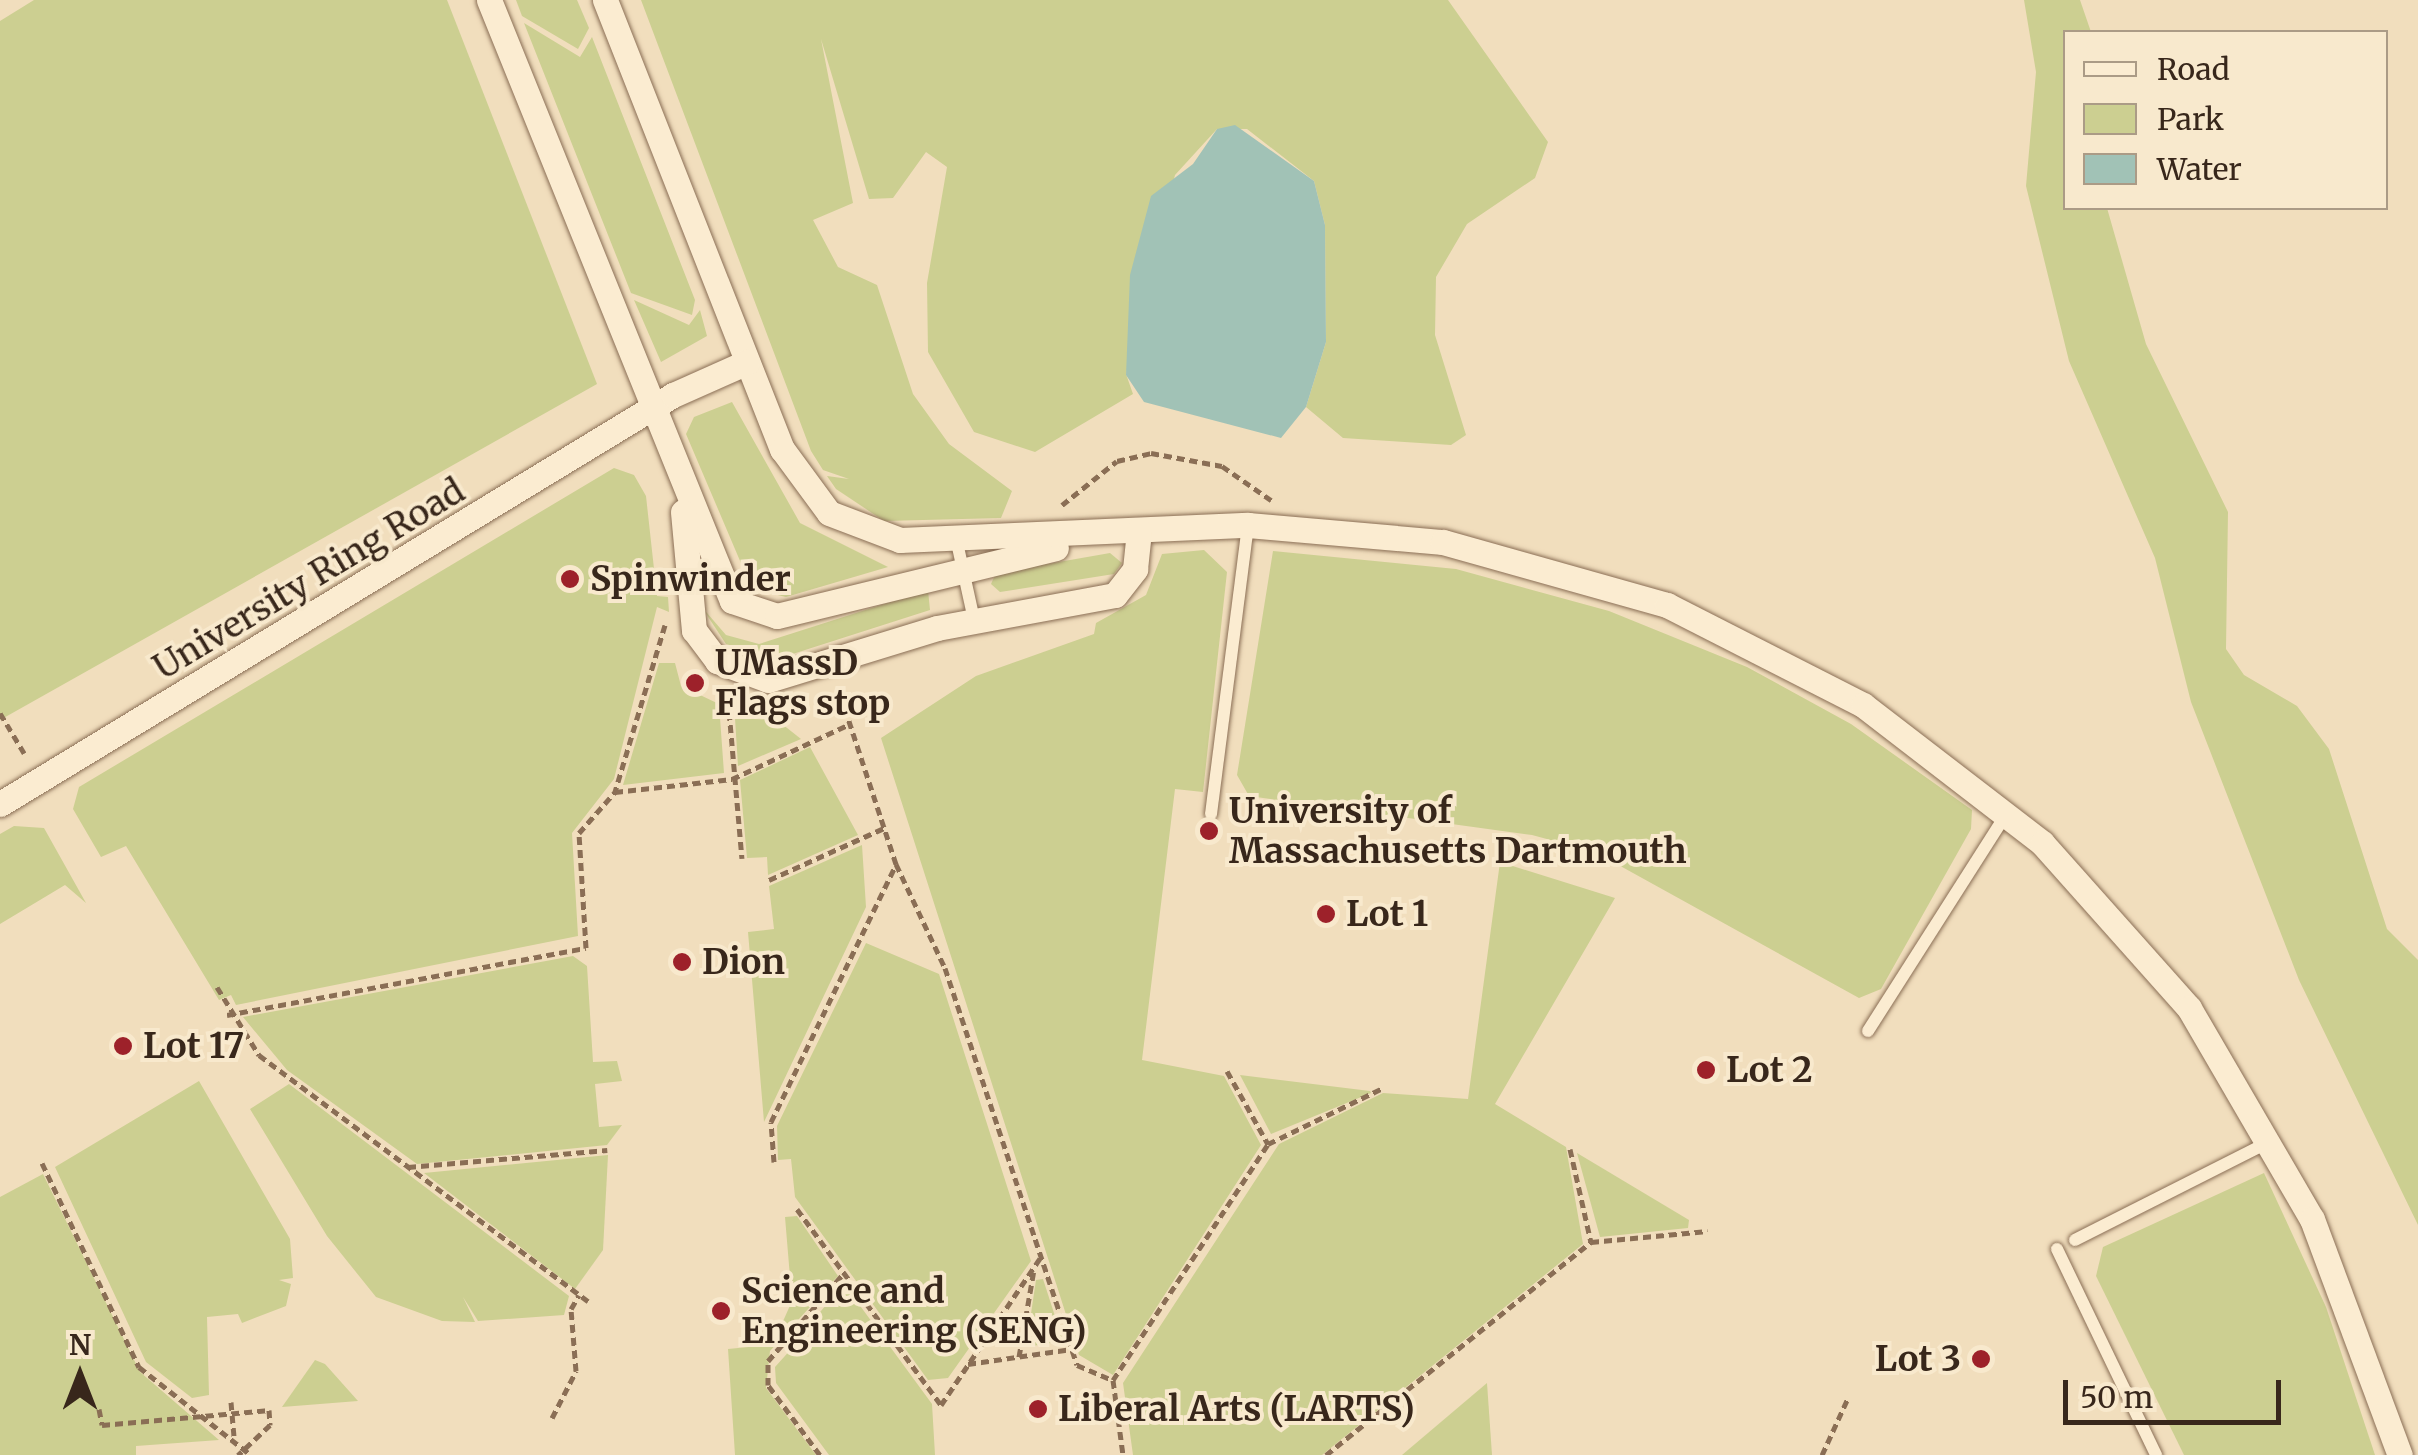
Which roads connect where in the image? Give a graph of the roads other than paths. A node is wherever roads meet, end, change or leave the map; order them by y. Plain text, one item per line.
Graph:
1 (489, 0) edge
2 (605, 0) edge
3 (747, 362) junction
4 (650, 409) junction
5 (677, 478) junction
6 (1248, 525) junction
7 (1140, 530) junction
8 (956, 538) junction
9 (962, 566) junction
10 (974, 620) junction
11 (0, 804) edge
12 (2007, 812) junction
13 (1211, 814) dead end
14 (1868, 1030) dead end
15 (2273, 1140) junction
16 (2075, 1240) dead end
17 (2057, 1249) dead end
18 (2418, 1452) edge
19 (2156, 1455) edge
20 (2403, 1455) edge

1 - 4 street
2 - 3 street
3 - 4 street, University Ring Road
3 - 8 street
4 - 5 street
4 - 11 street, University Ring Road
5 - 9 street
5 - 10 street
6 - 7 street
6 - 12 street
6 - 13 lane
7 - 8 street
7 - 9 street
7 - 10 street
8 - 9 lane
9 - 10 lane
12 - 14 lane
12 - 15 street
15 - 16 lane
15 - 20 street
17 - 19 lane
18 - 20 street

